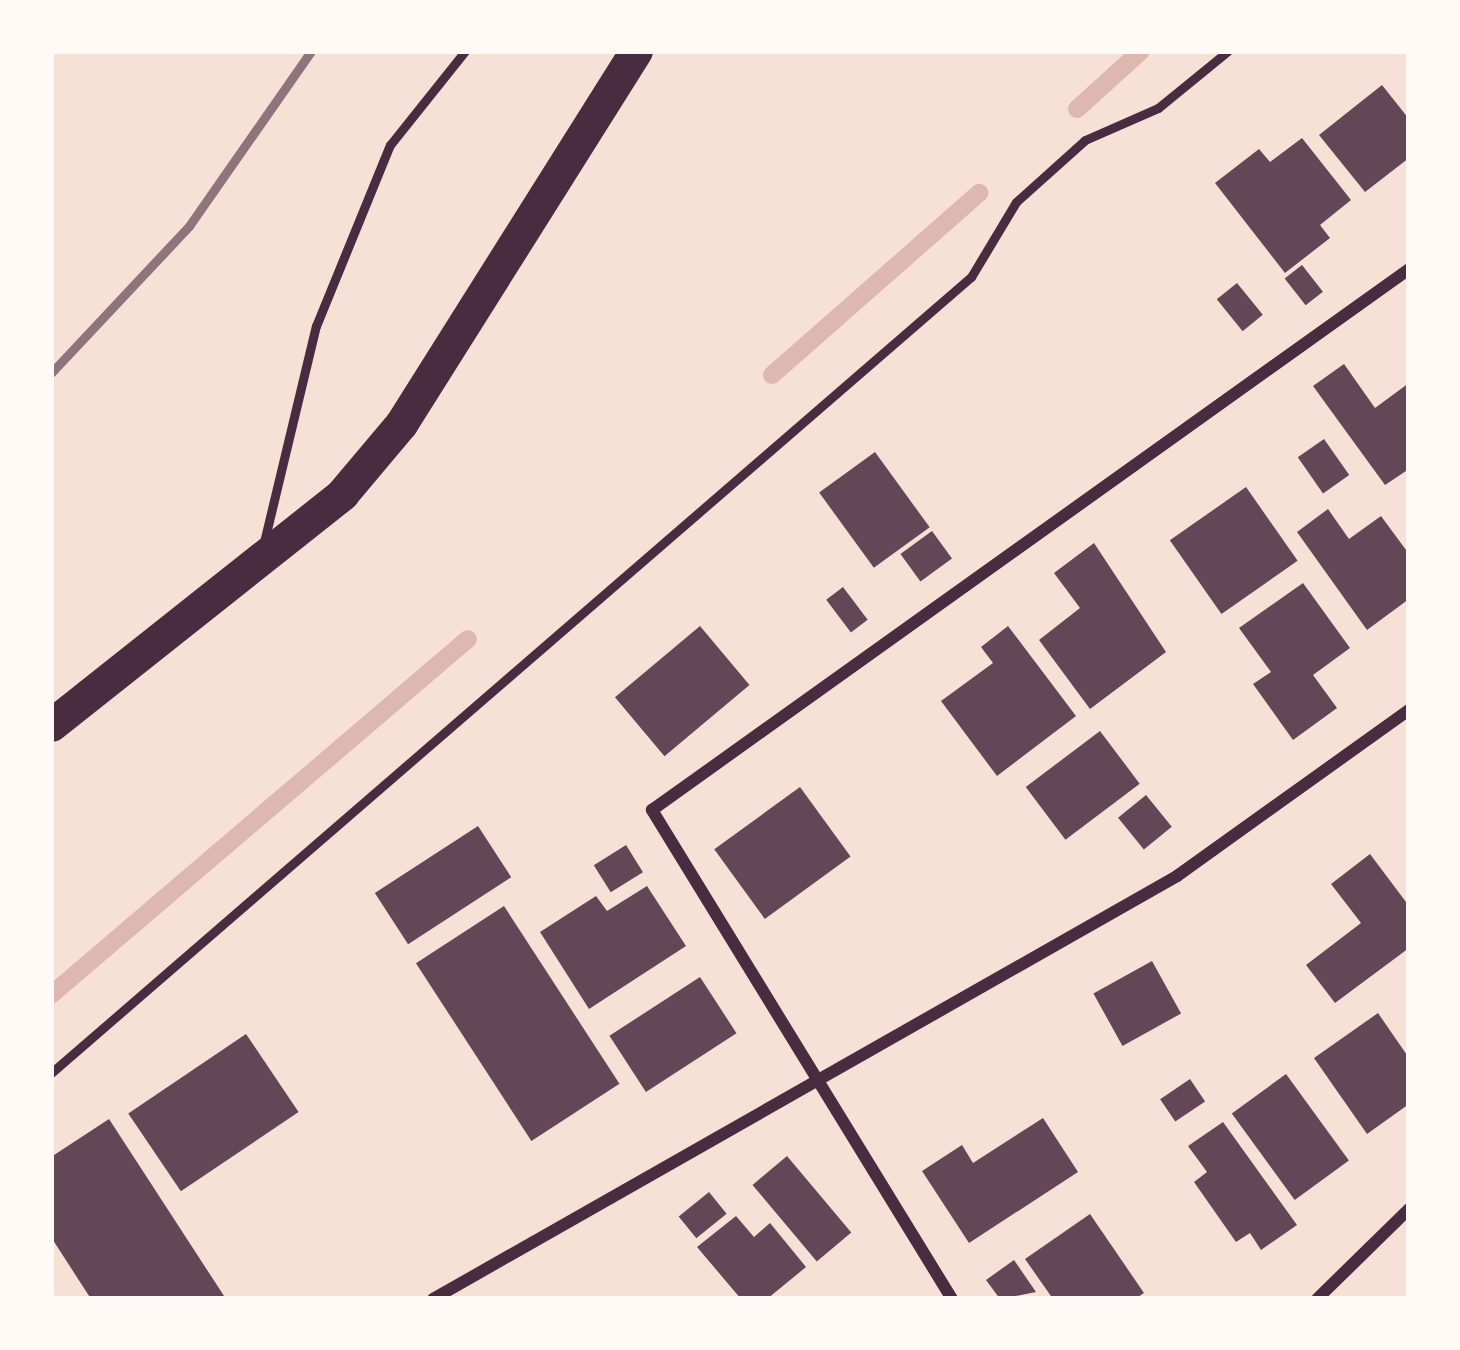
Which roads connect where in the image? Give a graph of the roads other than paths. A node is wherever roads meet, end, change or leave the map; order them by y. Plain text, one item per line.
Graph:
1 (465, 51) edge
2 (636, 51) edge
3 (1228, 51) edge
4 (1409, 269) edge
5 (260, 559) junction
6 (1409, 710) edge
7 (51, 724) edge
8 (51, 1072) edge
9 (817, 1080) junction
10 (1409, 1209) edge
11 (433, 1299) edge
12 (952, 1299) edge
13 (1317, 1299) edge

1 - 5 lane
2 - 5 highway
3 - 8 lane
4 - 9 street
5 - 7 highway
6 - 9 street
9 - 11 street
9 - 12 street
10 - 13 street

